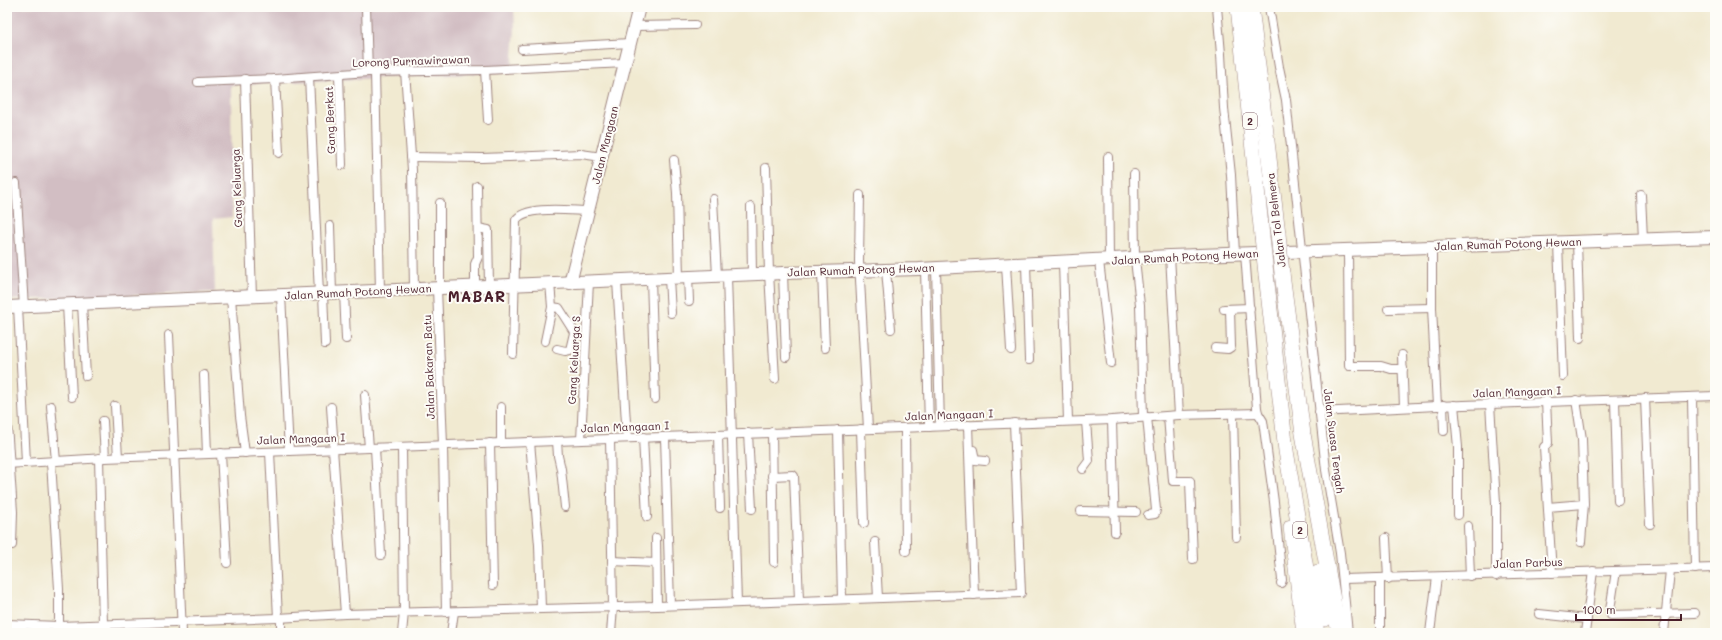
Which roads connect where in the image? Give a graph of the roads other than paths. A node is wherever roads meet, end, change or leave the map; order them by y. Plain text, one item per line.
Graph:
1 (366, 7) edge
2 (639, 7) edge
3 (1217, 7) edge
4 (1238, 7) edge
5 (1251, 7) edge
6 (1269, 7) edge
7 (695, 25) dead end
8 (634, 26) junction
9 (630, 42) junction
10 (522, 49) dead end
11 (625, 63) junction
12 (486, 70) junction
13 (405, 71) junction
14 (372, 72) junction
15 (339, 75) junction
16 (308, 77) junction
17 (275, 79) junction
18 (245, 80) junction
19 (198, 82) dead end
20 (488, 120) dead end
21 (279, 153) dead end
22 (411, 157) junction
23 (602, 157) junction
24 (1108, 157) dead end
25 (674, 160) dead end
26 (342, 165) dead end
27 (766, 168) dead end
28 (1134, 174) dead end
29 (16, 183) dead end
30 (477, 186) dead end
31 (860, 195) dead end
32 (1641, 195) dead end
33 (713, 199) dead end
34 (440, 203) dead end
35 (751, 207) dead end
36 (588, 211) junction
37 (330, 226) dead end
38 (478, 228) junction
39 (1715, 237) edge
40 (1643, 239) junction
41 (1577, 242) junction
42 (1558, 243) junction
43 (1432, 247) junction
44 (1348, 250) junction
45 (1303, 251) junction
46 (1240, 254) junction
47 (1170, 256) junction
48 (1135, 259) junction
49 (1104, 261) junction
50 (1063, 262) junction
51 (1026, 264) junction
52 (1006, 265) junction
53 (930, 269) junction
54 (886, 270) junction
55 (859, 271) junction
56 (822, 272) junction
57 (769, 273) junction
58 (783, 273) junction
59 (752, 274) junction
60 (722, 276) junction
61 (679, 278) junction
62 (651, 279) junction
63 (617, 281) junction
64 (589, 282) junction
65 (550, 283) junction
66 (570, 283) junction
67 (515, 285) junction
68 (489, 286) junction
69 (475, 287) junction
70 (439, 288) junction
71 (414, 289) junction
72 (380, 291) junction
73 (329, 293) junction
74 (281, 295) junction
75 (231, 297) junction
76 (252, 297) junction
77 (689, 301) dead end
78 (82, 304) junction
79 (67, 305) junction
80 (16, 307) edge
81 (552, 307) junction
82 (1250, 308) junction
83 (1432, 308) junction
84 (1388, 309) dead end
85 (671, 313) dead end
86 (772, 319) junction
87 (784, 319) junction
88 (891, 329) dead end
89 (168, 335) dead end
90 (1580, 338) dead end
91 (346, 339) dead end
92 (545, 340) dead end
93 (325, 344) dead end
94 (825, 348) dead end
95 (1215, 348) dead end
96 (557, 349) dead end
97 (1011, 350) dead end
98 (513, 354) dead end
99 (1402, 355) dead end
100 (786, 357) dead end
101 (1029, 360) dead end
102 (1111, 363) dead end
103 (1403, 369) junction
104 (86, 376) dead end
105 (204, 376) dead end
106 (1563, 376) dead end
107 (775, 379) dead end
108 (365, 395) dead end
109 (1715, 396) edge
110 (72, 397) dead end
111 (1692, 397) junction
112 (1645, 398) junction
113 (655, 399) dead end
114 (1576, 400) junction
115 (1615, 400) junction
116 (1546, 401) junction
117 (1490, 404) junction
118 (1454, 405) junction
119 (51, 406) dead end
120 (115, 406) dead end
121 (1440, 406) junction
122 (331, 407) dead end
123 (501, 407) dead end
124 (1404, 407) junction
125 (1319, 412) junction
126 (1258, 413) junction
127 (1233, 414) junction
128 (1179, 415) junction
129 (1168, 416) junction
130 (1145, 417) junction
131 (1112, 420) junction
132 (103, 421) dead end
133 (1068, 421) junction
134 (1086, 421) junction
135 (1014, 423) junction
136 (7, 424) edge
137 (970, 425) junction
138 (940, 426) junction
139 (1283, 426) junction
140 (929, 427) junction
141 (905, 428) junction
142 (864, 429) junction
143 (838, 430) junction
144 (1444, 431) dead end
145 (772, 432) junction
146 (748, 433) junction
147 (730, 434) junction
148 (1303, 434) junction
149 (718, 435) junction
150 (643, 437) junction
151 (665, 437) junction
152 (627, 438) junction
153 (610, 439) junction
154 (581, 440) junction
155 (557, 441) junction
156 (530, 442) junction
157 (490, 443) junction
158 (501, 443) junction
159 (443, 445) junction
160 (402, 447) junction
161 (372, 448) junction
162 (334, 449) junction
163 (289, 451) junction
164 (245, 452) junction
165 (270, 452) junction
166 (220, 453) junction
167 (207, 454) junction
168 (174, 455) junction
169 (118, 457) junction
170 (102, 458) junction
171 (54, 461) junction
172 (985, 461) dead end
173 (26, 462) junction
174 (8, 464) edge
175 (1083, 469) dead end
176 (772, 476) junction
177 (1618, 501) dead end
178 (1584, 504) junction
179 (565, 507) dead end
180 (1548, 507) junction
181 (720, 508) dead end
182 (752, 509) dead end
183 (1081, 511) dead end
184 (1115, 511) junction
185 (1136, 512) dead end
186 (1148, 515) dead end
187 (1458, 516) dead end
188 (647, 517) dead end
189 (864, 523) dead end
190 (1650, 524) dead end
191 (1468, 526) dead end
192 (1115, 532) dead end
193 (1236, 537) dead end
194 (656, 538) dead end
195 (1386, 538) dead end
196 (875, 542) dead end
197 (1582, 542) dead end
198 (12, 544) dead end
199 (906, 551) dead end
200 (381, 555) dead end
201 (668, 557) junction
202 (1193, 559) dead end
203 (656, 560) junction
204 (612, 561) junction
205 (227, 562) dead end
206 (774, 562) dead end
207 (1715, 568) edge
208 (1695, 569) junction
209 (1670, 572) junction
210 (1615, 573) junction
211 (1552, 574) junction
212 (1593, 574) junction
213 (1470, 576) junction
214 (1496, 576) junction
215 (1437, 577) junction
216 (1384, 579) junction
217 (1342, 580) junction
218 (1281, 583) dead end
219 (493, 585) dead end
220 (974, 594) junction
221 (878, 598) junction
222 (842, 599) junction
223 (799, 600) junction
224 (737, 603) junction
225 (658, 606) junction
226 (670, 606) junction
227 (613, 607) junction
228 (541, 609) junction
229 (450, 612) junction
230 (404, 613) junction
231 (1666, 613) junction
232 (1694, 613) dead end
233 (345, 614) junction
234 (1540, 614) dead end
235 (280, 618) junction
236 (1587, 619) junction
237 (182, 622) junction
238 (7, 624) edge
239 (103, 624) junction
240 (59, 626) junction
241 (182, 633) edge
242 (281, 633) edge
243 (402, 633) edge
244 (451, 633) edge
245 (611, 633) edge
246 (1304, 633) edge
247 (1317, 633) edge
248 (1327, 633) edge
249 (1339, 633) edge
250 (1348, 633) edge
251 (1380, 633) edge
252 (1430, 633) edge
253 (1585, 633) edge
254 (1664, 633) edge

1 - 14 street
2 - 8 street, Jalan Mangaan
3 - 46 street
4 - 139 highway, Jalan Tol Belmera / 2, bridge
5 - 148 highway, Jalan Tol Belmera / 2, bridge
6 - 45 street, Jalan Suasa Tengah
7 - 8 street
8 - 9 street, Jalan Mangaan
9 - 10 street
9 - 11 street, Jalan Mangaan
11 - 12 street, Lorong Purnawirawan
11 - 23 street, Jalan Mangaan
12 - 13 street, Lorong Purnawirawan
12 - 20 street
13 - 14 street, Lorong Purnawirawan
13 - 22 street
14 - 15 street, Lorong Purnawirawan
14 - 72 street
15 - 16 street, Lorong Purnawirawan
15 - 26 street, Gang Berkat
16 - 17 street, Lorong Purnawirawan
16 - 73 street
17 - 18 street, Lorong Purnawirawan
17 - 21 street
18 - 19 street, Lorong Purnawirawan
18 - 76 street, Gang Keluarga
22 - 23 street
22 - 71 street
23 - 36 street, Jalan Mangaan
24 - 49 street
25 - 61 street
27 - 57 street
28 - 48 street
29 - 80 street
30 - 38 street
31 - 55 street
32 - 40 street
33 - 60 street
34 - 70 street, Jalan Bakaran Batu
35 - 59 street
36 - 66 street, Jalan Mangaan
36 - 67 street
37 - 73 street
38 - 68 street
38 - 69 street
39 - 40 street, Jalan Rumah Potong Hewan
40 - 41 street, Jalan Rumah Potong Hewan
41 - 42 street, Jalan Rumah Potong Hewan
41 - 90 street
42 - 43 street, Jalan Rumah Potong Hewan
42 - 106 street
43 - 44 street, Jalan Rumah Potong Hewan
43 - 83 street
44 - 45 street, Jalan Rumah Potong Hewan
44 - 103 street
45 - 46 street, Jalan Rumah Potong Hewan
45 - 125 street, Jalan Suasa Tengah
46 - 47 street, Jalan Rumah Potong Hewan
46 - 82 street
47 - 48 street, Jalan Rumah Potong Hewan
47 - 128 street
48 - 49 street, Jalan Rumah Potong Hewan
48 - 130 street
49 - 50 street, Jalan Rumah Potong Hewan
49 - 102 street
50 - 51 street, Jalan Rumah Potong Hewan
50 - 133 street
51 - 52 street, Jalan Rumah Potong Hewan
51 - 101 street
52 - 53 street, Jalan Rumah Potong Hewan
52 - 97 street
53 - 54 street, Jalan Rumah Potong Hewan
53 - 138 street
53 - 140 street
54 - 55 street, Jalan Rumah Potong Hewan
54 - 88 street
55 - 56 street, Jalan Rumah Potong Hewan
55 - 142 street
56 - 58 street, Jalan Rumah Potong Hewan
56 - 94 street
57 - 58 street, Jalan Rumah Potong Hewan
57 - 59 street, Jalan Rumah Potong Hewan
57 - 86 street
58 - 87 street
59 - 60 street, Jalan Rumah Potong Hewan
60 - 61 street, Jalan Rumah Potong Hewan
60 - 147 street
61 - 62 street, Jalan Rumah Potong Hewan
61 - 77 street
61 - 85 street
62 - 63 street, Jalan Rumah Potong Hewan
62 - 113 street
63 - 64 street, Jalan Rumah Potong Hewan
63 - 152 street
64 - 66 street, Jalan Rumah Potong Hewan
64 - 154 street, Gang Keluarga S
65 - 66 street, Jalan Rumah Potong Hewan
65 - 67 street, Jalan Rumah Potong Hewan
65 - 81 street
67 - 68 street, Jalan Rumah Potong Hewan
67 - 98 street
68 - 69 street, Jalan Rumah Potong Hewan
69 - 70 street, Jalan Rumah Potong Hewan
70 - 71 street, Jalan Rumah Potong Hewan
70 - 159 street, Jalan Bakaran Batu
71 - 72 street, Jalan Rumah Potong Hewan
72 - 73 street, Jalan Rumah Potong Hewan
73 - 74 street, Jalan Rumah Potong Hewan
73 - 91 street
73 - 93 street
74 - 76 street, Jalan Rumah Potong Hewan
74 - 163 street
75 - 76 street, Jalan Rumah Potong Hewan
75 - 78 street, Jalan Rumah Potong Hewan
75 - 164 street
78 - 79 street, Jalan Rumah Potong Hewan
78 - 104 street
79 - 80 street, Jalan Rumah Potong Hewan
79 - 110 street
80 - 173 street
81 - 92 street
81 - 96 street
82 - 95 street
82 - 126 street
83 - 84 street
83 - 121 street
86 - 87 street
86 - 107 street
87 - 100 street
89 - 168 street
99 - 103 street
103 - 124 street
105 - 167 street
108 - 161 street
109 - 111 street, Jalan Mangaan I
111 - 112 street, Jalan Mangaan I
111 - 208 street
112 - 115 street, Jalan Mangaan I
112 - 190 street
114 - 115 street, Jalan Mangaan I
114 - 116 street, Jalan Mangaan I
114 - 178 street
115 - 177 street
116 - 117 street, Jalan Mangaan I
116 - 180 street
117 - 118 street, Jalan Mangaan I
117 - 214 street
118 - 121 street, Jalan Mangaan I
118 - 187 street
119 - 171 street
120 - 169 street
121 - 124 street, Jalan Mangaan I
121 - 144 street
122 - 162 street
123 - 158 street
124 - 125 street, Jalan Mangaan I
125 - 217 street, Jalan Suasa Tengah
126 - 127 street, Jalan Mangaan I
126 - 218 street
127 - 128 street, Jalan Mangaan I
127 - 193 street
128 - 129 street, Jalan Mangaan I
129 - 130 street, Jalan Mangaan I
129 - 202 street
130 - 131 street, Jalan Mangaan I
130 - 186 street
131 - 134 street, Jalan Mangaan I
131 - 184 street
132 - 170 street
133 - 134 street, Jalan Mangaan I
133 - 135 street, Jalan Mangaan I
134 - 175 street
135 - 137 street, Jalan Mangaan I
135 - 220 street
136 - 174 street
137 - 138 street, Jalan Mangaan I
137 - 172 street
137 - 220 street
138 - 140 street, Jalan Mangaan I
139 - 246 highway
139 - 247 highway, 2
140 - 141 street, Jalan Mangaan I
141 - 142 street, Jalan Mangaan I
141 - 199 street
142 - 143 street, Jalan Mangaan I
142 - 189 street
143 - 145 street, Jalan Mangaan I
143 - 222 street
145 - 146 street, Jalan Mangaan I
145 - 176 street
146 - 147 street, Jalan Mangaan I
146 - 182 street
147 - 149 street, Jalan Mangaan I
147 - 224 street
148 - 248 highway, 2
148 - 249 highway
149 - 151 street, Jalan Mangaan I
149 - 181 street
150 - 151 street, Jalan Mangaan I
150 - 152 street, Jalan Mangaan I
150 - 188 street
151 - 201 street
152 - 153 street, Jalan Mangaan I
153 - 154 street, Jalan Mangaan I
153 - 204 street
154 - 155 street, Jalan Mangaan I
155 - 156 street, Jalan Mangaan I
155 - 179 street
156 - 158 street, Jalan Mangaan I
156 - 228 street
157 - 158 street, Jalan Mangaan I
157 - 159 street, Jalan Mangaan I
157 - 219 street
159 - 160 street, Jalan Mangaan I
159 - 229 street, Jalan Bakaran Batu
160 - 161 street, Jalan Mangaan I
160 - 230 street
161 - 162 street, Jalan Mangaan I
161 - 200 street
162 - 163 street, Jalan Mangaan I
162 - 233 street
163 - 165 street, Jalan Mangaan I
164 - 165 street, Jalan Mangaan I
164 - 166 street, Jalan Mangaan I
165 - 235 street
166 - 167 street, Jalan Mangaan I
166 - 205 street
167 - 168 street, Jalan Mangaan I
168 - 169 street, Jalan Mangaan I
168 - 237 street
169 - 170 street, Jalan Mangaan I
170 - 171 street, Jalan Mangaan I
170 - 239 street
171 - 173 street, Jalan Mangaan I
171 - 240 street
173 - 174 street, Jalan Mangaan I
174 - 198 street
176 - 206 street
176 - 223 street
178 - 180 street
178 - 197 street
180 - 211 street
183 - 184 street
184 - 185 street
184 - 192 street
191 - 213 street
194 - 203 street
195 - 216 street
196 - 221 street
201 - 203 street
201 - 226 street
203 - 204 street
203 - 225 street
204 - 227 street
207 - 208 street, Jalan Parbus
208 - 209 street, Jalan Parbus
209 - 210 street, Jalan Parbus
209 - 231 street
210 - 212 street, Jalan Parbus
210 - 231 street
211 - 212 street, Jalan Parbus
211 - 214 street, Jalan Parbus
212 - 236 street
213 - 214 street, Jalan Parbus
213 - 215 street, Jalan Parbus
215 - 216 street, Jalan Parbus
215 - 252 street
216 - 217 street, Jalan Parbus
216 - 251 street
217 - 250 street, Jalan Suasa Tengah
220 - 221 street
221 - 222 street
222 - 223 street
223 - 224 street
224 - 226 street
225 - 226 street
225 - 227 street
227 - 228 street
227 - 245 street
228 - 229 street
229 - 230 street
229 - 244 street, Jalan Bakaran Batu
230 - 233 street
230 - 243 street
231 - 232 street
231 - 254 street
233 - 235 street
234 - 236 street
235 - 237 street
235 - 242 street
236 - 253 street
237 - 239 street
237 - 241 street
238 - 240 street
239 - 240 street

